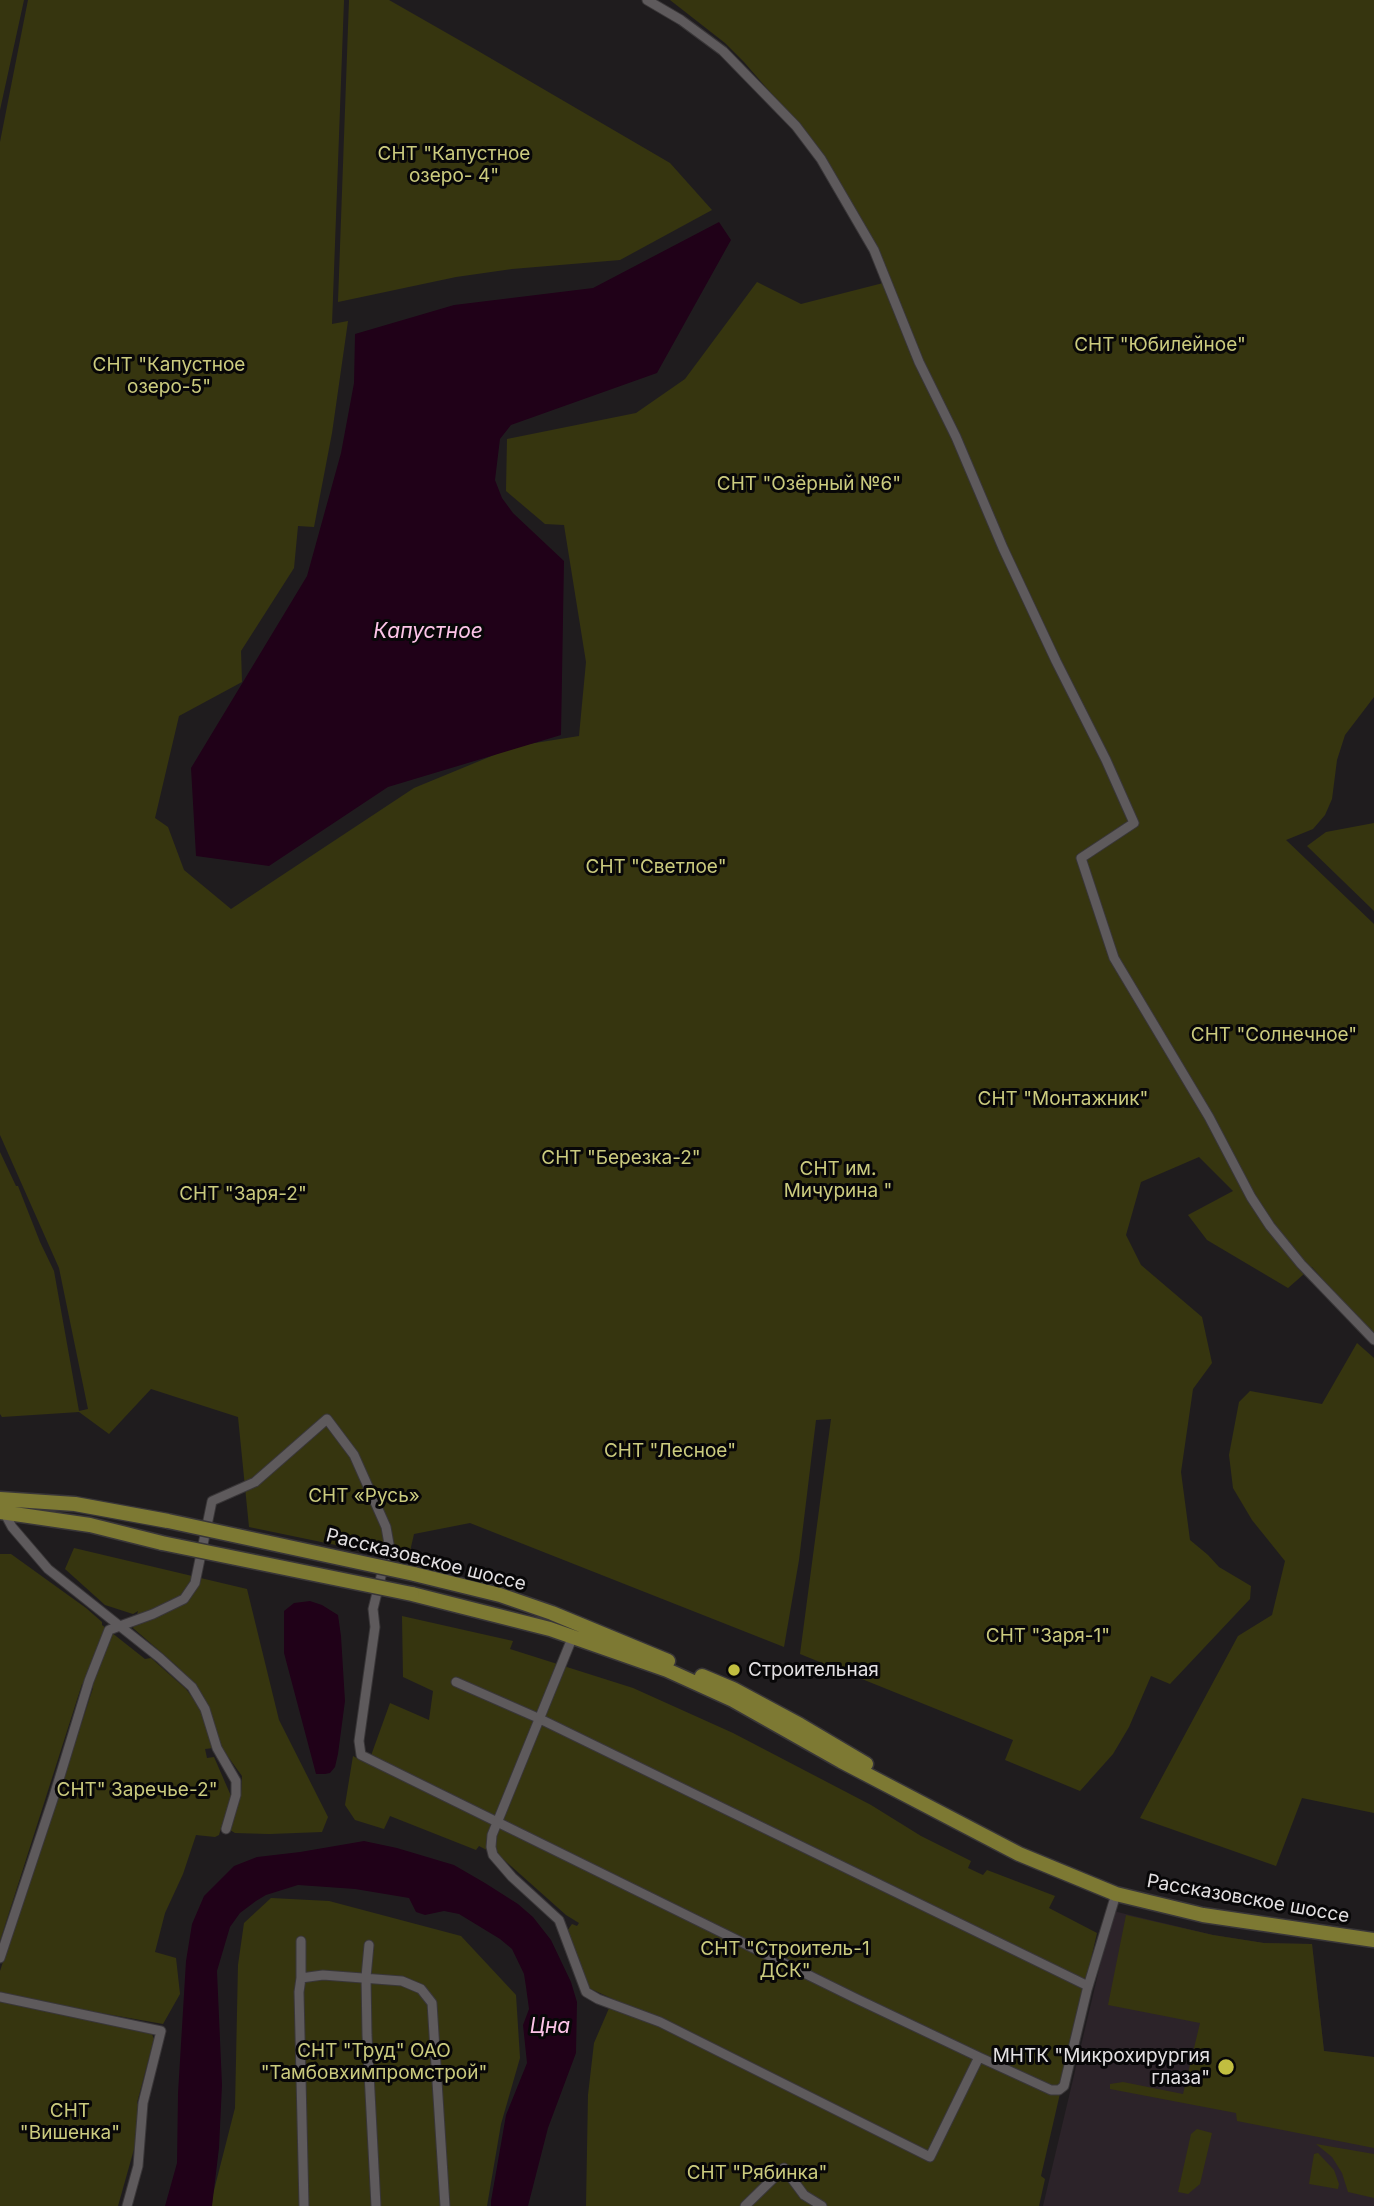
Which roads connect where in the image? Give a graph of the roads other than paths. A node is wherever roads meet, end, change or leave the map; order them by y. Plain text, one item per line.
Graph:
1 (647, 0) edge
2 (1374, 1340) edge
3 (1, 1508) edge
4 (119, 1626) junction
5 (573, 1636) junction
6 (456, 1682) dead end
7 (538, 1718) junction
8 (498, 1824) junction
9 (962, 1825) junction
10 (226, 1829) dead end
11 (1116, 1894) junction
12 (1374, 1940) edge
13 (301, 1941) dead end
14 (369, 1945) dead end
15 (0, 1958) edge
16 (366, 1977) junction
17 (301, 1978) junction
18 (1088, 1986) junction
19 (0, 1997) edge
20 (979, 2057) junction
21 (127, 2206) edge
22 (304, 2206) edge
23 (376, 2206) edge
24 (445, 2206) edge
25 (745, 2206) edge
26 (822, 2206) edge

1 - 2 street
3 - 4 street
3 - 5 main road, Рассказовское шоссе, bridge
3 - 9 main road, Рассказовское шоссе, bridge
4 - 8 street
4 - 10 street
4 - 15 street
5 - 7 street
5 - 9 main road, Рассказовское шоссе
6 - 7 street
7 - 8 street
7 - 18 street
8 - 20 street
8 - 20 street
9 - 11 main road, Рассказовское шоссе
11 - 12 main road, Рассказовское шоссе
11 - 18 street
13 - 17 street
14 - 16 street
16 - 17 street
16 - 23 street
16 - 24 street
17 - 22 street
18 - 20 street
19 - 21 street
25 - 26 street

